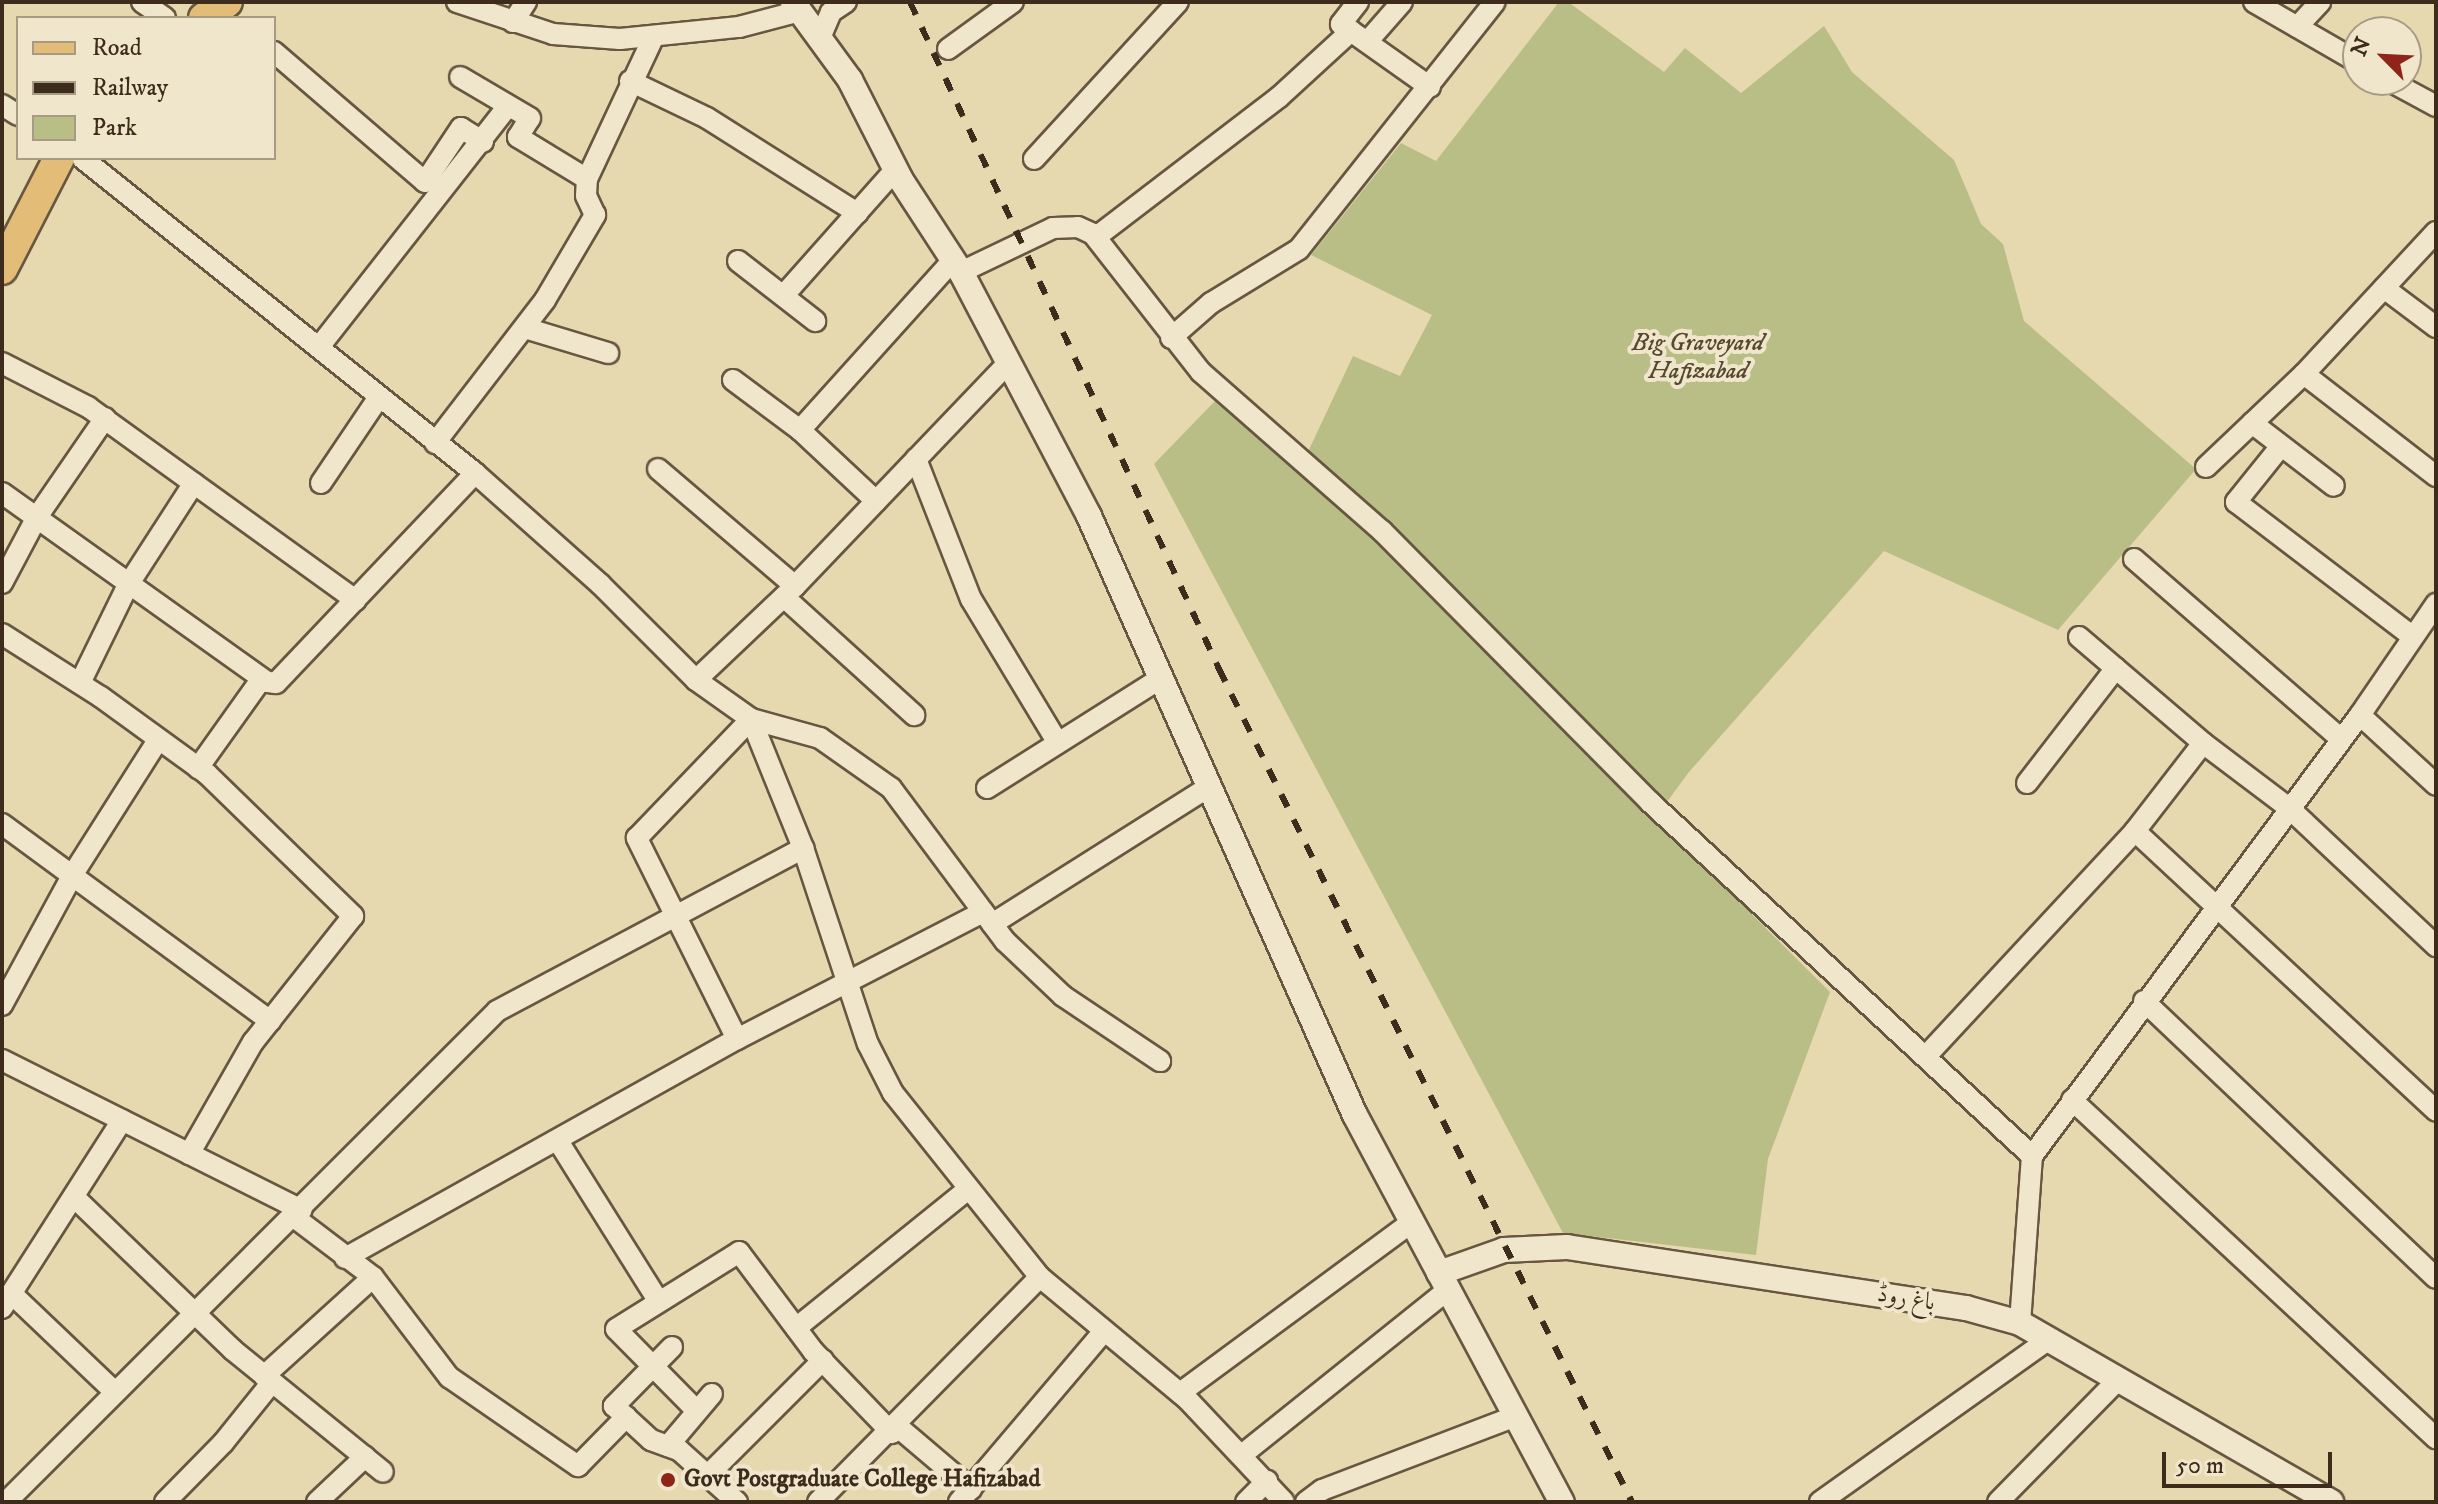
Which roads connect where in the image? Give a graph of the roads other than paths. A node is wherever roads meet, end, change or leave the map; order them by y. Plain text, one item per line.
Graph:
1 (142, 2) edge
2 (457, 2) edge
3 (526, 2) edge
4 (846, 2) edge
5 (1013, 2) edge
6 (1178, 2) edge
7 (1358, 2) edge
8 (1402, 2) edge
9 (1495, 2) edge
10 (2254, 2) edge
11 (2320, 2) edge
12 (796, 6) edge
13 (162, 16) edge
14 (513, 22) junction
15 (2297, 27) junction
16 (1359, 37) junction
17 (653, 38) junction
18 (820, 38) junction
19 (948, 49) dead end
20 (2342, 53) edge
21 (276, 54) edge
22 (460, 77) dead end
23 (630, 81) junction
24 (1430, 87) junction
25 (2418, 96) edge
26 (2436, 106) edge
27 (507, 107) junction
28 (483, 142) junction
29 (1034, 159) dead end
30 (58, 160) edge
31 (85, 160) edge
32 (895, 170) junction
33 (587, 179) junction
34 (857, 213) junction
35 (2436, 232) edge
36 (1096, 237) junction
37 (738, 261) dead end
38 (957, 266) junction
39 (2, 269) edge
40 (2384, 288) junction
41 (784, 295) junction
42 (815, 321) dead end
43 (2436, 327) edge
44 (525, 328) junction
45 (1171, 338) junction
46 (319, 347) junction
47 (608, 353) dead end
48 (2, 363) edge
49 (1007, 364) junction
50 (2304, 374) junction
51 (733, 380) dead end
52 (377, 400) junction
53 (105, 418) junction
54 (2252, 423) junction
55 (800, 430) junction
56 (435, 443) junction
57 (2281, 446) junction
58 (916, 459) junction
59 (2206, 467) dead end
60 (658, 469) dead end
61 (475, 473) junction
62 (2436, 476) edge
63 (194, 483) junction
64 (321, 483) dead end
65 (2334, 486) dead end
66 (2, 493) edge
67 (876, 501) junction
68 (37, 517) junction
69 (2134, 559) dead end
70 (2, 583) edge
71 (128, 585) junction
72 (789, 591) junction
73 (356, 600) junction
74 (2433, 615) edge
75 (2, 634) edge
76 (2412, 636) junction
77 (2079, 637) dead end
78 (2116, 668) junction
79 (1161, 678) junction
80 (696, 680) junction
81 (267, 682) junction
82 (80, 683) junction
83 (914, 715) dead end
84 (2360, 715) junction
85 (751, 719) junction
86 (2340, 738) junction
87 (158, 740) junction
88 (1058, 743) junction
89 (2203, 743) junction
90 (198, 768) junction
91 (2027, 783) dead end
92 (2436, 785) edge
93 (1209, 787) junction
94 (987, 788) dead end
95 (2289, 808) junction
96 (2, 824) edge
97 (2135, 831) junction
98 (803, 848) junction
99 (73, 874) junction
100 (2216, 904) junction
101 (987, 918) junction
102 (675, 919) junction
103 (2436, 946) edge
104 (844, 981) junction
105 (2144, 1001) junction
106 (2, 1005) edge
107 (270, 1021) junction
108 (737, 1039) junction
109 (1927, 1055) junction
110 (2, 1060) edge
111 (1160, 1061) dead end
112 (2072, 1100) junction
113 (2436, 1111) edge
114 (122, 1120) junction
115 (558, 1141) junction
116 (189, 1154) junction
117 (2032, 1156) junction
118 (968, 1189) junction
119 (74, 1197) junction
120 (297, 1214) junction
121 (1412, 1222) junction
122 (345, 1258) junction
123 (373, 1277) junction
124 (1040, 1277) junction
125 (2436, 1278) edge
126 (1444, 1282) junction
127 (657, 1299) junction
128 (7, 1301) edge
129 (192, 1310) junction
130 (2020, 1323) junction
131 (796, 1328) junction
132 (1103, 1332) junction
133 (2049, 1339) junction
134 (672, 1347) dead end
135 (823, 1360) junction
136 (653, 1367) junction
137 (268, 1379) junction
138 (2119, 1379) junction
139 (115, 1392) junction
140 (1180, 1393) junction
141 (712, 1394) dead end
142 (697, 1411) junction
143 (1516, 1416) junction
144 (626, 1417) junction
145 (895, 1430) junction
146 (2436, 1438) edge
147 (668, 1446) junction
148 (1243, 1454) junction
149 (365, 1457) junction
150 (383, 1472) dead end
151 (707, 1476) junction
152 (1267, 1481) junction
153 (965, 1495) edge
154 (2321, 1499) edge
155 (6, 1502) edge
156 (165, 1502) edge
157 (317, 1502) edge
158 (737, 1502) edge
159 (818, 1502) edge
160 (1246, 1502) edge
161 (1284, 1502) edge
162 (1306, 1502) edge
163 (1562, 1502) edge
164 (1820, 1502) edge
165 (1998, 1502) edge

1 - 13 street
2 - 14 street
3 - 14 street
4 - 18 street
5 - 19 street
6 - 29 street
7 - 16 street
8 - 16 street
9 - 24 street
10 - 15 street
11 - 15 street
12 - 17 street
12 - 18 street
14 - 17 street
15 - 20 street
16 - 24 street
16 - 36 street
17 - 23 street
18 - 32 street
21 - 28 street
22 - 27 street
23 - 33 street
23 - 34 street
24 - 45 street
25 - 26 street
27 - 28 street
27 - 33 street
28 - 46 street
30 - 39 main road
31 - 46 street
32 - 34 street
32 - 38 street
33 - 44 street
34 - 41 street
35 - 40 street
36 - 38 street
36 - 45 street
37 - 41 street
38 - 49 street
38 - 55 street
40 - 43 street
40 - 50 street
41 - 42 street
44 - 47 street
44 - 56 street
45 - 109 street
46 - 52 street
48 - 53 street
49 - 58 street
49 - 79 street
50 - 54 street
50 - 62 street
51 - 55 street
52 - 56 street
52 - 64 street
53 - 63 street
53 - 68 street
54 - 57 street
54 - 59 street
55 - 67 street
56 - 61 street
57 - 65 street
57 - 76 street
58 - 67 street
58 - 88 street
60 - 72 street
61 - 73 street
61 - 80 street
63 - 71 street
63 - 73 street
66 - 68 street
67 - 72 street
68 - 70 street
68 - 71 street
69 - 86 street
71 - 81 street
71 - 82 street
72 - 80 street
72 - 83 street
73 - 81 street
74 - 76 street
75 - 82 street
76 - 84 street
77 - 78 street
78 - 89 street
78 - 91 street
79 - 88 street
79 - 93 street
80 - 85 street
81 - 90 street
82 - 87 street
84 - 86 street
84 - 92 street
85 - 98 street
85 - 101 street
85 - 102 street
86 - 95 street
87 - 90 street
87 - 99 street
88 - 94 street
89 - 95 street
89 - 97 street
90 - 107 street
93 - 101 street
93 - 121 street
95 - 100 street
95 - 103 street
96 - 99 street
97 - 100 street
97 - 109 street
98 - 102 street
98 - 104 street
99 - 106 street
99 - 107 street
100 - 105 street
100 - 113 street
101 - 104 street
101 - 111 street
102 - 108 street
102 - 120 street
104 - 108 street
104 - 118 street
105 - 112 street
105 - 125 street
107 - 116 street
108 - 115 street
109 - 117 street
110 - 114 street
112 - 117 street
112 - 146 street
114 - 116 street
114 - 119 street
115 - 122 street
115 - 127 street
116 - 120 street
117 - 130 street
118 - 124 street
118 - 131 street
119 - 128 street
119 - 129 street
120 - 122 street
120 - 129 street
121 - 126 street
121 - 140 street
122 - 123 street
123 - 137 street
123 - 144 street
124 - 132 street
124 - 145 street
126 - 130 street, باغ روڈ
126 - 143 street
126 - 148 street
127 - 131 street
127 - 136 street
128 - 139 street
129 - 137 street
129 - 139 street
130 - 133 street, باغ روڈ
131 - 135 street
132 - 140 street
132 - 153 street
133 - 138 street, باغ روڈ
133 - 164 street
134 - 136 street
135 - 145 street
135 - 151 street
136 - 142 street
136 - 144 street
137 - 149 street
137 - 156 street
138 - 154 street, باغ روڈ
138 - 165 street
139 - 155 street
140 - 148 street
141 - 142 street
142 - 147 street
143 - 162 street
143 - 163 street
144 - 147 street
145 - 153 street
145 - 159 street
147 - 151 street
148 - 152 street
149 - 150 street
149 - 157 street
151 - 158 street
152 - 160 street
152 - 161 street

